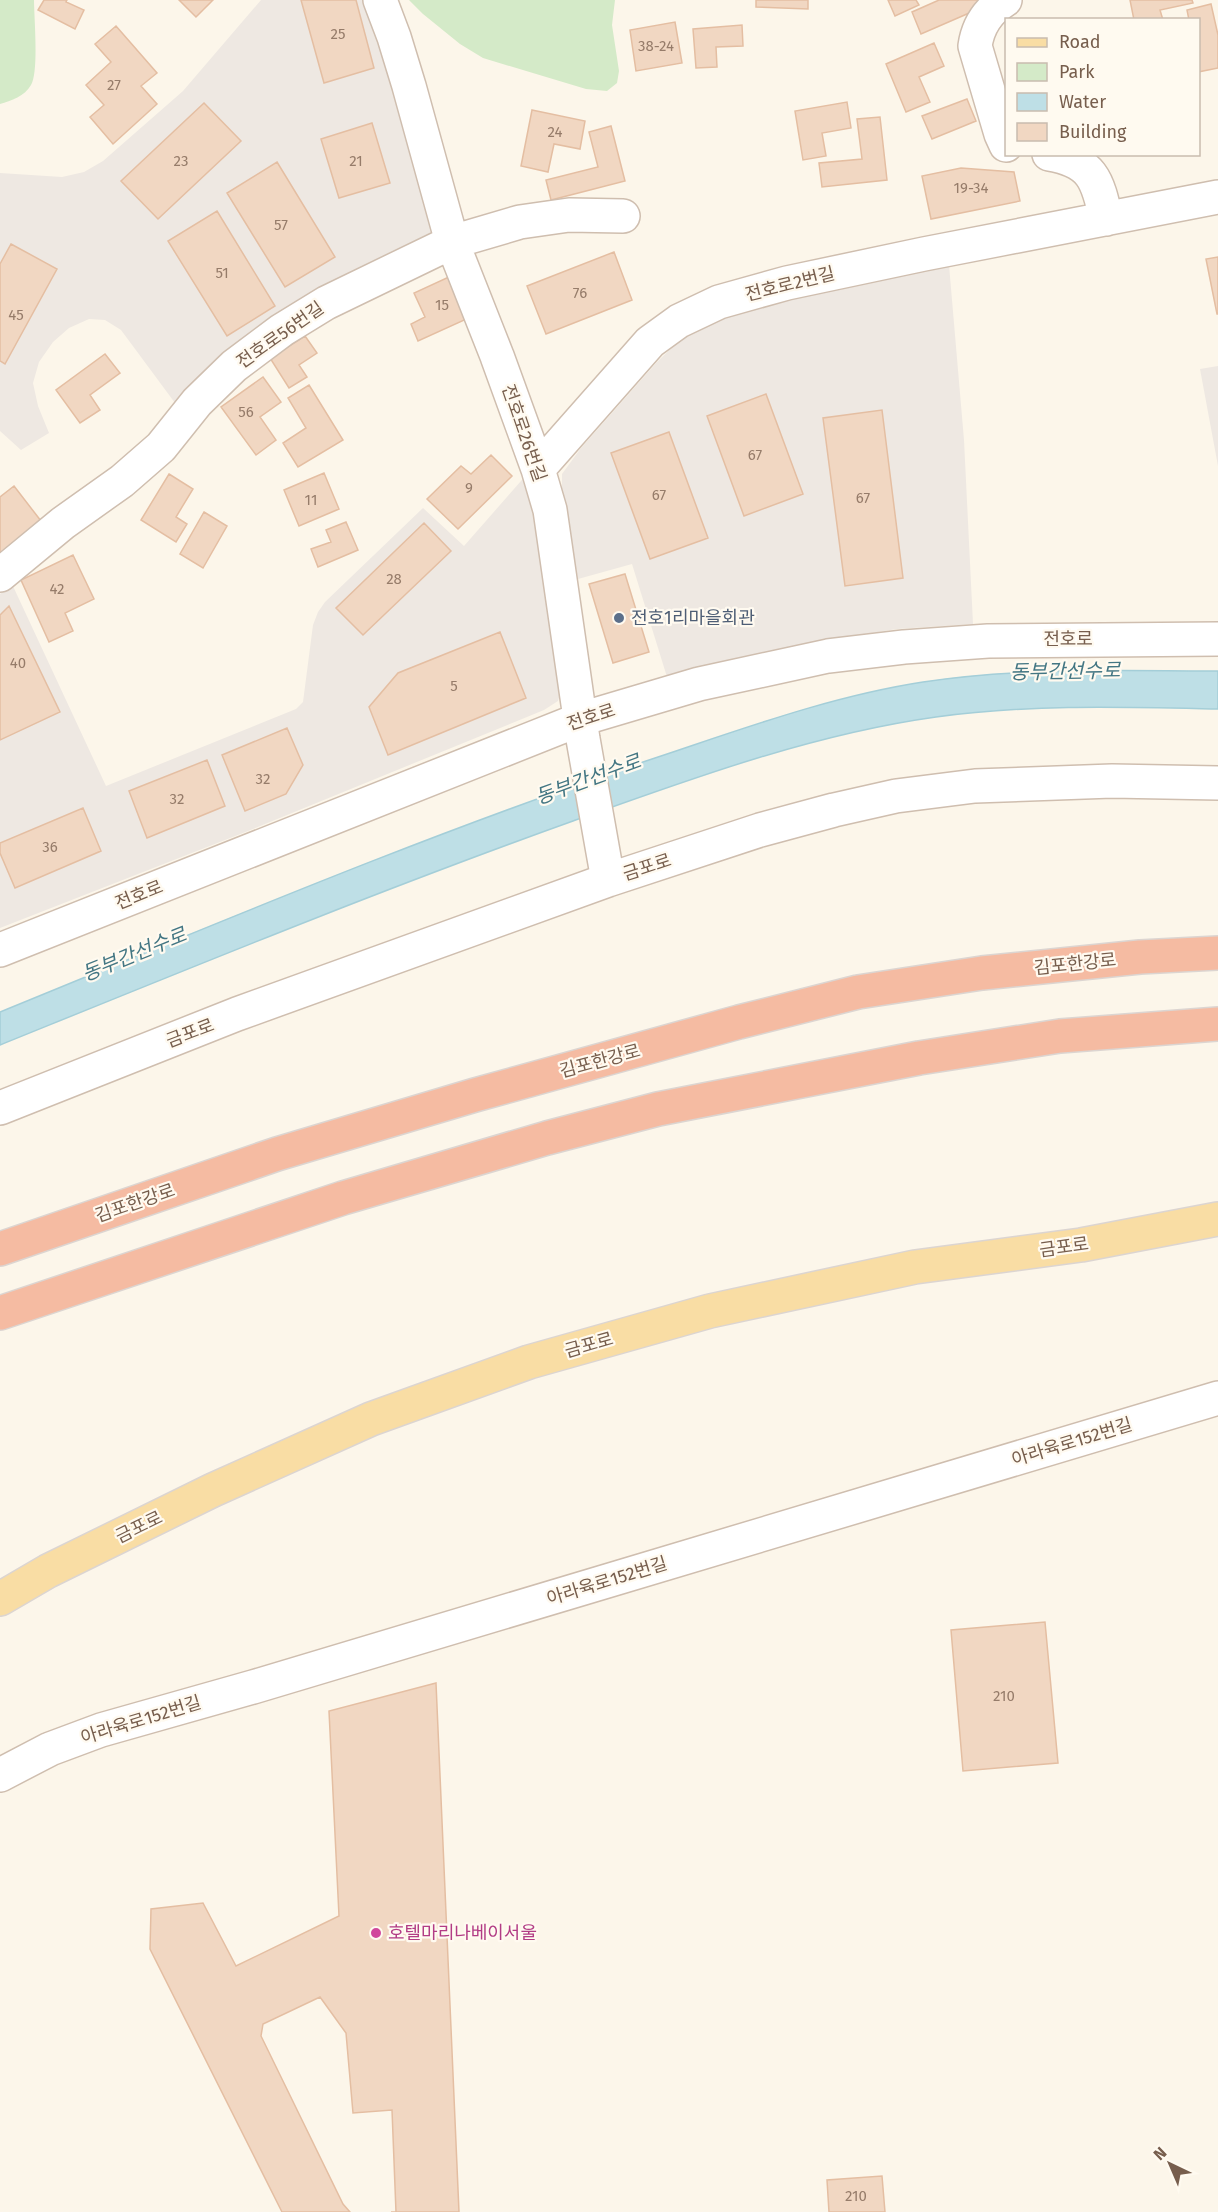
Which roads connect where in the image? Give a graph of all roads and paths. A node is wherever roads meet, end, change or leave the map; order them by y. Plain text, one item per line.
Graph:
1 (380, 0) edge
2 (1005, 0) edge
3 (1005, 143) edge
4 (1062, 156) edge
5 (1218, 197) edge
6 (623, 216) dead end
7 (1107, 219) junction
8 (452, 242) junction
9 (538, 469) junction
10 (0, 575) edge
11 (1218, 639) edge
12 (582, 729) junction
13 (1218, 783) edge
14 (605, 865) junction
15 (0, 950) edge
16 (1218, 953) edge
17 (1218, 1024) edge
18 (0, 1108) edge
19 (1218, 1220) edge
20 (0, 1249) edge
21 (0, 1313) edge
22 (1218, 1398) edge
23 (0, 1599) edge
24 (0, 1775) edge

1 - 8 street, 전호로26번길
2 - 3 street
4 - 7 street
5 - 7 street, 전호로2번길
6 - 8 street, 전호로56번길
7 - 9 street, 전호로2번길
8 - 9 street, 전호로26번길
8 - 10 street, 전호로56번길
9 - 12 street, 전호로26번길
11 - 12 street, 전호로
12 - 14 street, 전호로26번길
12 - 15 street, 전호로
13 - 14 street, 금포로
14 - 18 street, 금포로
16 - 20 highway, 김포한강로
17 - 21 highway
19 - 23 main road, 금포로
22 - 24 street, 아라육로152번길

